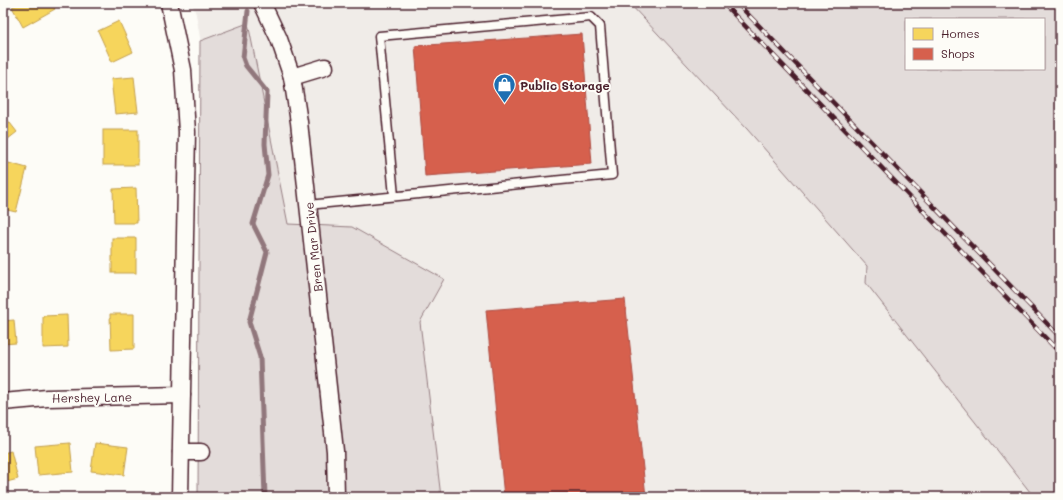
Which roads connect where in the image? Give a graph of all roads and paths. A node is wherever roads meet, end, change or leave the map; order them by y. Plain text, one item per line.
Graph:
1 (169, 3) edge
2 (262, 3) edge
3 (325, 67) dead end
4 (292, 76) junction
5 (394, 196) junction
6 (308, 205) junction
7 (182, 395) junction
8 (3, 402) edge
9 (181, 452) junction
10 (201, 452) dead end
11 (180, 497) edge
12 (336, 497) edge

1 - 7 street
2 - 4 street, Bren Mar Drive
3 - 4 street
4 - 6 street, Bren Mar Drive
5 - 5 lane
5 - 6 lane
6 - 12 street, Bren Mar Drive
7 - 8 street, Hershey Lane
7 - 9 street
9 - 10 street
9 - 11 street

